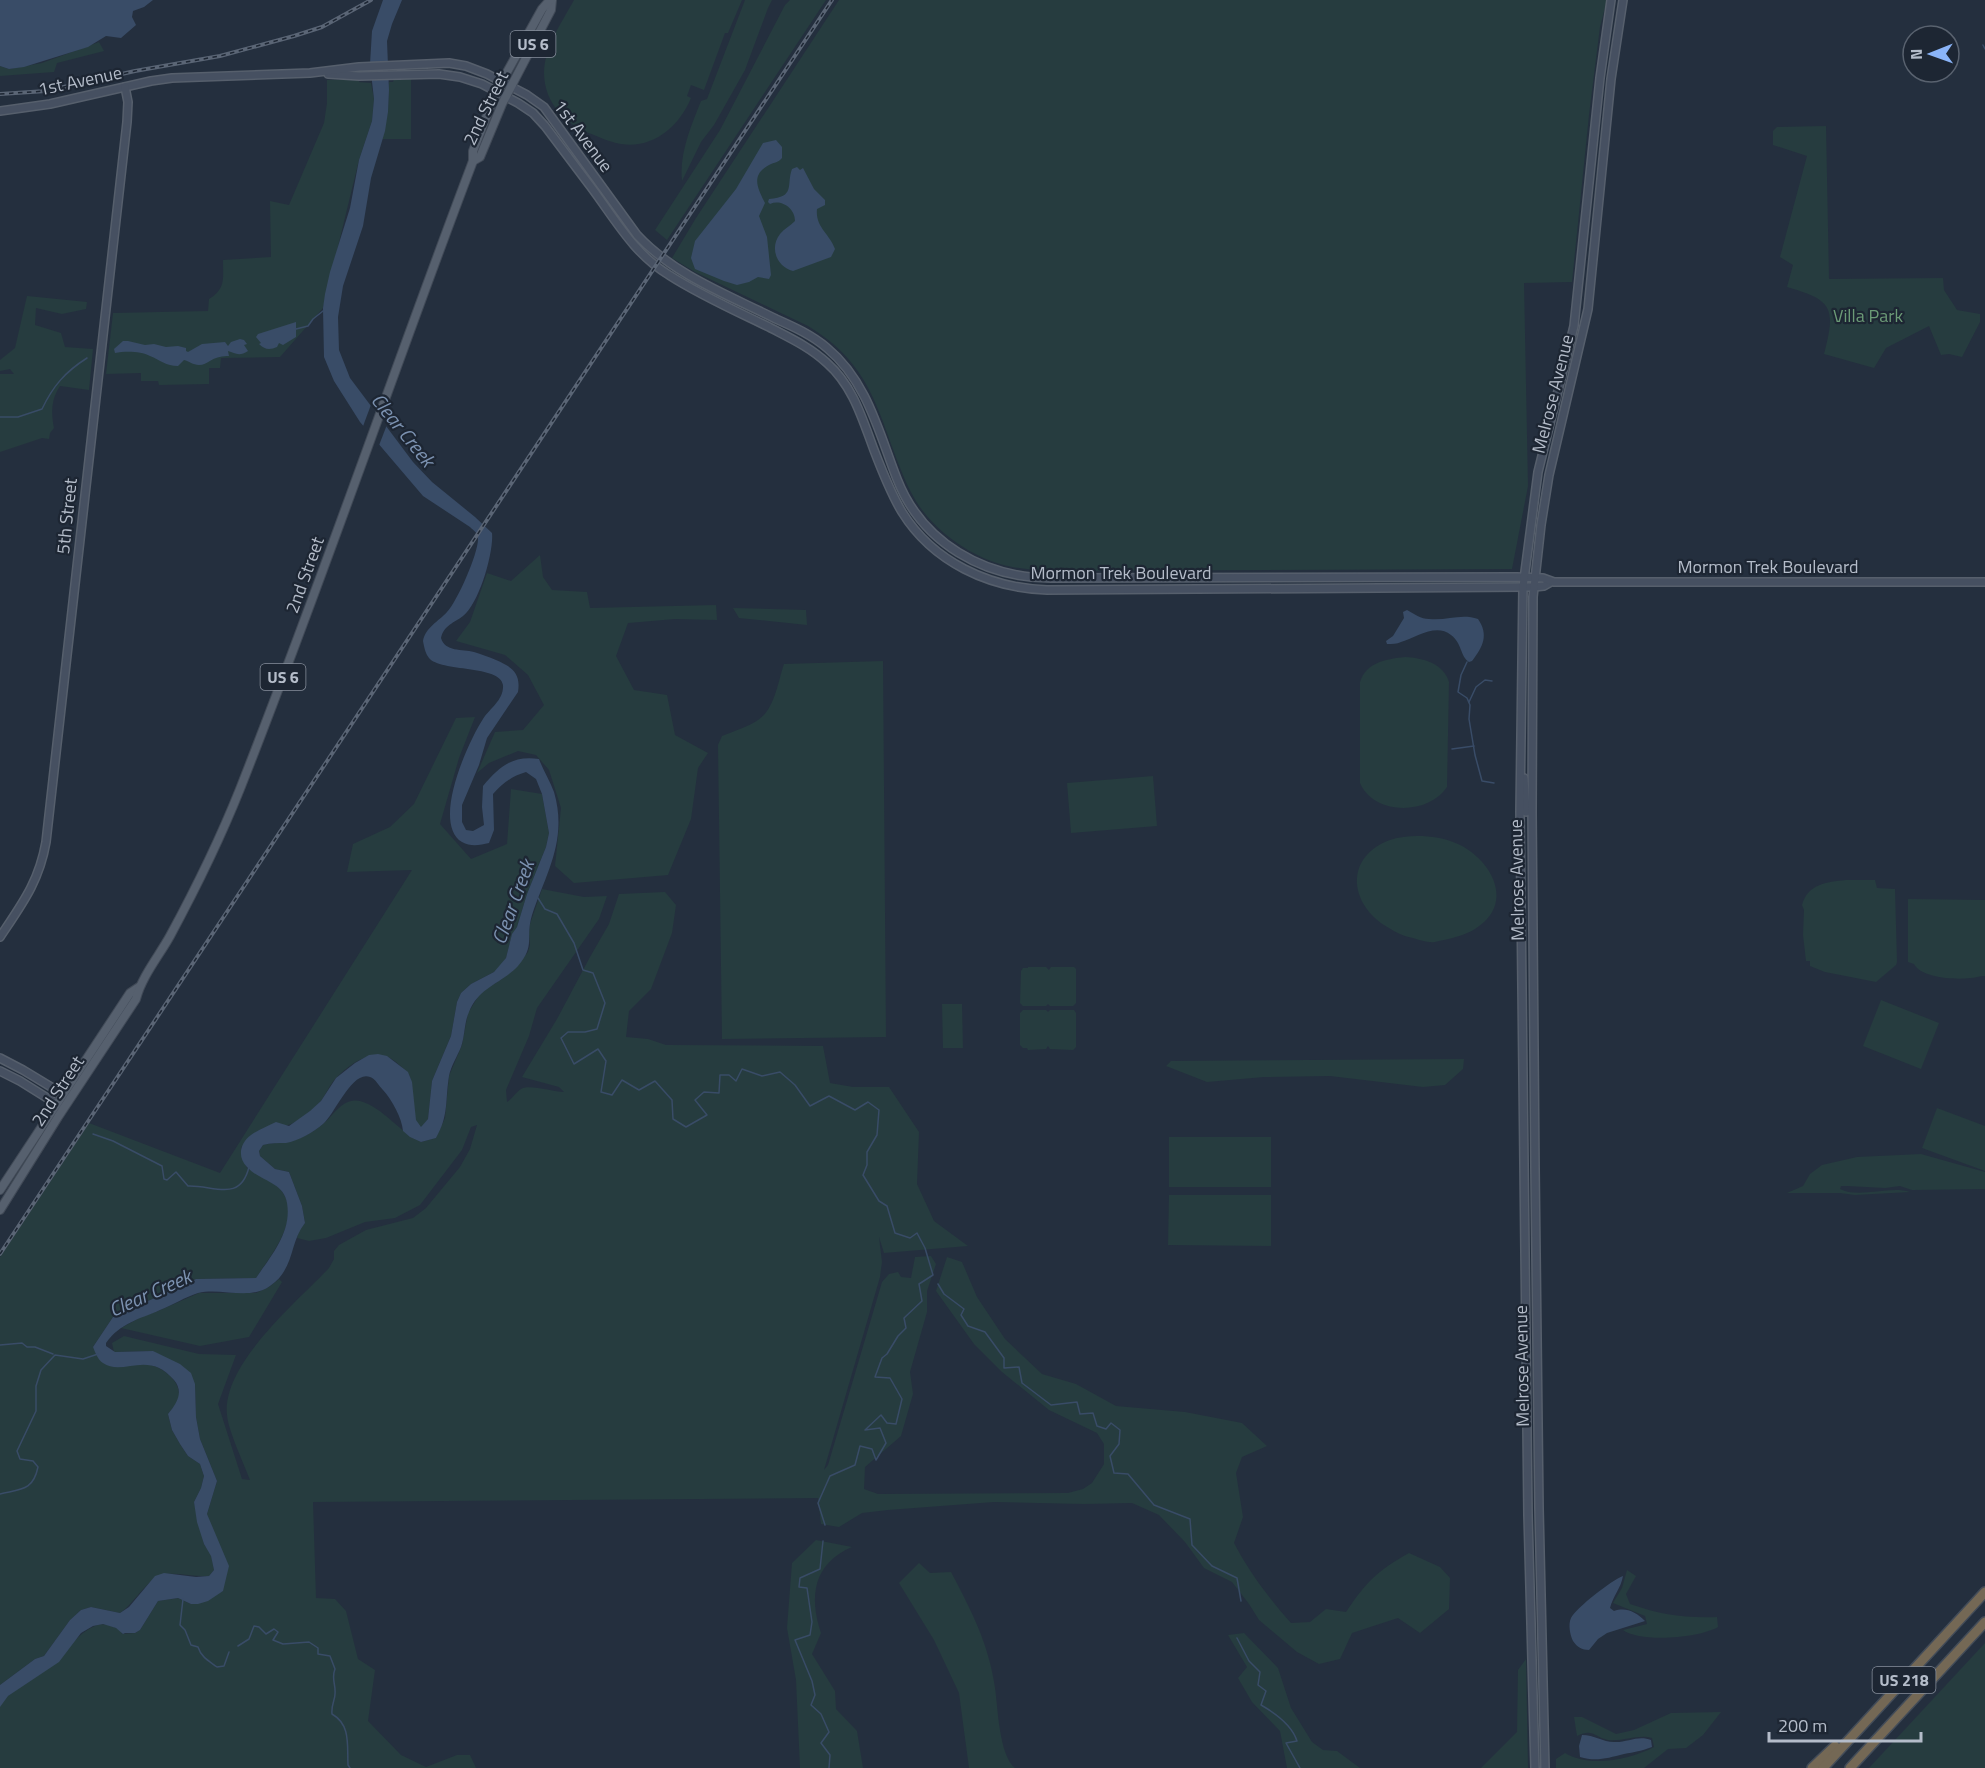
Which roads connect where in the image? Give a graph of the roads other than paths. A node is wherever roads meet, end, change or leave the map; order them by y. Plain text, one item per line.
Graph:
1 (551, 0) edge
2 (1611, 0) edge
3 (1623, 0) edge
4 (310, 73) junction
5 (502, 82) junction
6 (125, 87) junction
7 (512, 87) junction
8 (496, 92) junction
9 (506, 97) junction
10 (0, 111) edge
11 (473, 161) junction
12 (663, 259) joint
13 (655, 266) joint
14 (1523, 577) junction
15 (1535, 577) junction
16 (1551, 582) junction
17 (1985, 582) edge
18 (1523, 587) junction
19 (1534, 587) junction
20 (1521, 767) junction
21 (1526, 812) dead end
22 (0, 937) edge
23 (139, 987) junction
24 (0, 1058) edge
25 (0, 1071) edge
26 (62, 1094) junction
27 (70, 1099) junction
28 (56, 1103) junction
29 (64, 1109) junction
30 (0, 1190) edge
31 (0, 1210) edge
32 (1985, 1592) edge
33 (1985, 1622) edge
34 (1885, 1700) junction
35 (1853, 1766) edge
36 (1535, 1768) edge
37 (1545, 1768) edge
38 (1812, 1768) edge
39 (1823, 1768) edge

1 - 5 main road, 2nd Street / US 6
1 - 7 main road, 2nd Street / US 6
2 - 14 main road, Melrose Avenue
3 - 15 main road, Melrose Avenue
4 - 5 main road, 1st Avenue
4 - 6 main road, 1st Avenue
4 - 8 main road, 1st Avenue
5 - 7 main road, 1st Avenue
5 - 8 main road, 2nd Street / US 6
6 - 10 main road, 1st Avenue
6 - 22 main road, 5th Street
7 - 9 main road, 2nd Street / US 6
7 - 12 main road, 1st Avenue
8 - 9 main road, 1st Avenue
8 - 11 main road, 2nd Street / US 6
9 - 11 main road, 2nd Street / US 6
9 - 13 main road, 1st Avenue
11 - 23 main road, 2nd Street / US 6
12 - 14 main road, Mormon Trek Boulevard
13 - 18 main road, Mormon Trek Boulevard
14 - 15 main road, Mormon Trek Boulevard
14 - 18 main road, Melrose Avenue
15 - 16 main road, Mormon Trek Boulevard
15 - 19 main road, Melrose Avenue
16 - 17 main road, Mormon Trek Boulevard
16 - 19 main road, Mormon Trek Boulevard
18 - 19 main road, Mormon Trek Boulevard
18 - 20 main road, Melrose Avenue
19 - 37 main road, Melrose Avenue
20 - 21 main road
20 - 36 main road, Melrose Avenue
23 - 26 main road, 2nd Street / US 6
23 - 27 main road, 2nd Street / US 6
24 - 26 main road
25 - 28 main road
26 - 27 main road
26 - 28 main road, 2nd Street / US 6
27 - 29 main road, 2nd Street / US 6
28 - 29 main road
28 - 30 main road, 2nd Street / US 6
29 - 31 main road, 2nd Street / US 6
32 - 34 highway, US 218
33 - 35 highway, US 218
34 - 38 highway
34 - 39 highway, US 218

